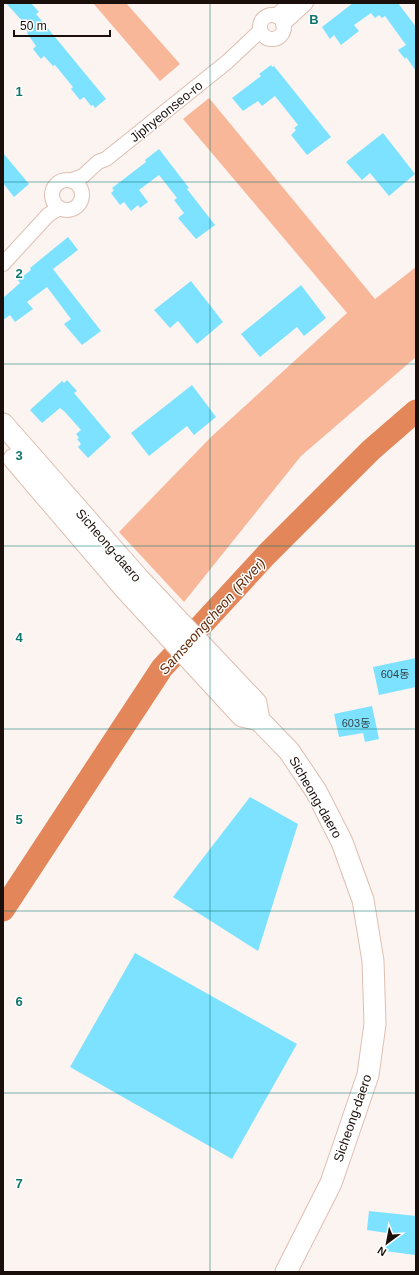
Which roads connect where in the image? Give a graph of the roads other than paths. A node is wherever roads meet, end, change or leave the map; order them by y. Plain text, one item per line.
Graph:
1 (290, 3) edge
2 (306, 3) edge
3 (280, 20) junction
4 (263, 35) junction
5 (77, 186) junction
6 (55, 204) junction
7 (3, 253) edge
8 (3, 264) edge
9 (3, 424) edge
10 (3, 445) edge
11 (132, 584) junction
12 (286, 1272) edge

1 - 3 street
2 - 3 street
3 - 4 street
3 - 4 street
4 - 5 street, Jiphyeonseo-ro
5 - 6 street
5 - 6 street
6 - 7 street
6 - 8 street
9 - 11 street, Sicheong-daero
10 - 11 street, Sicheong-daero
11 - 12 street, Sicheong-daero

